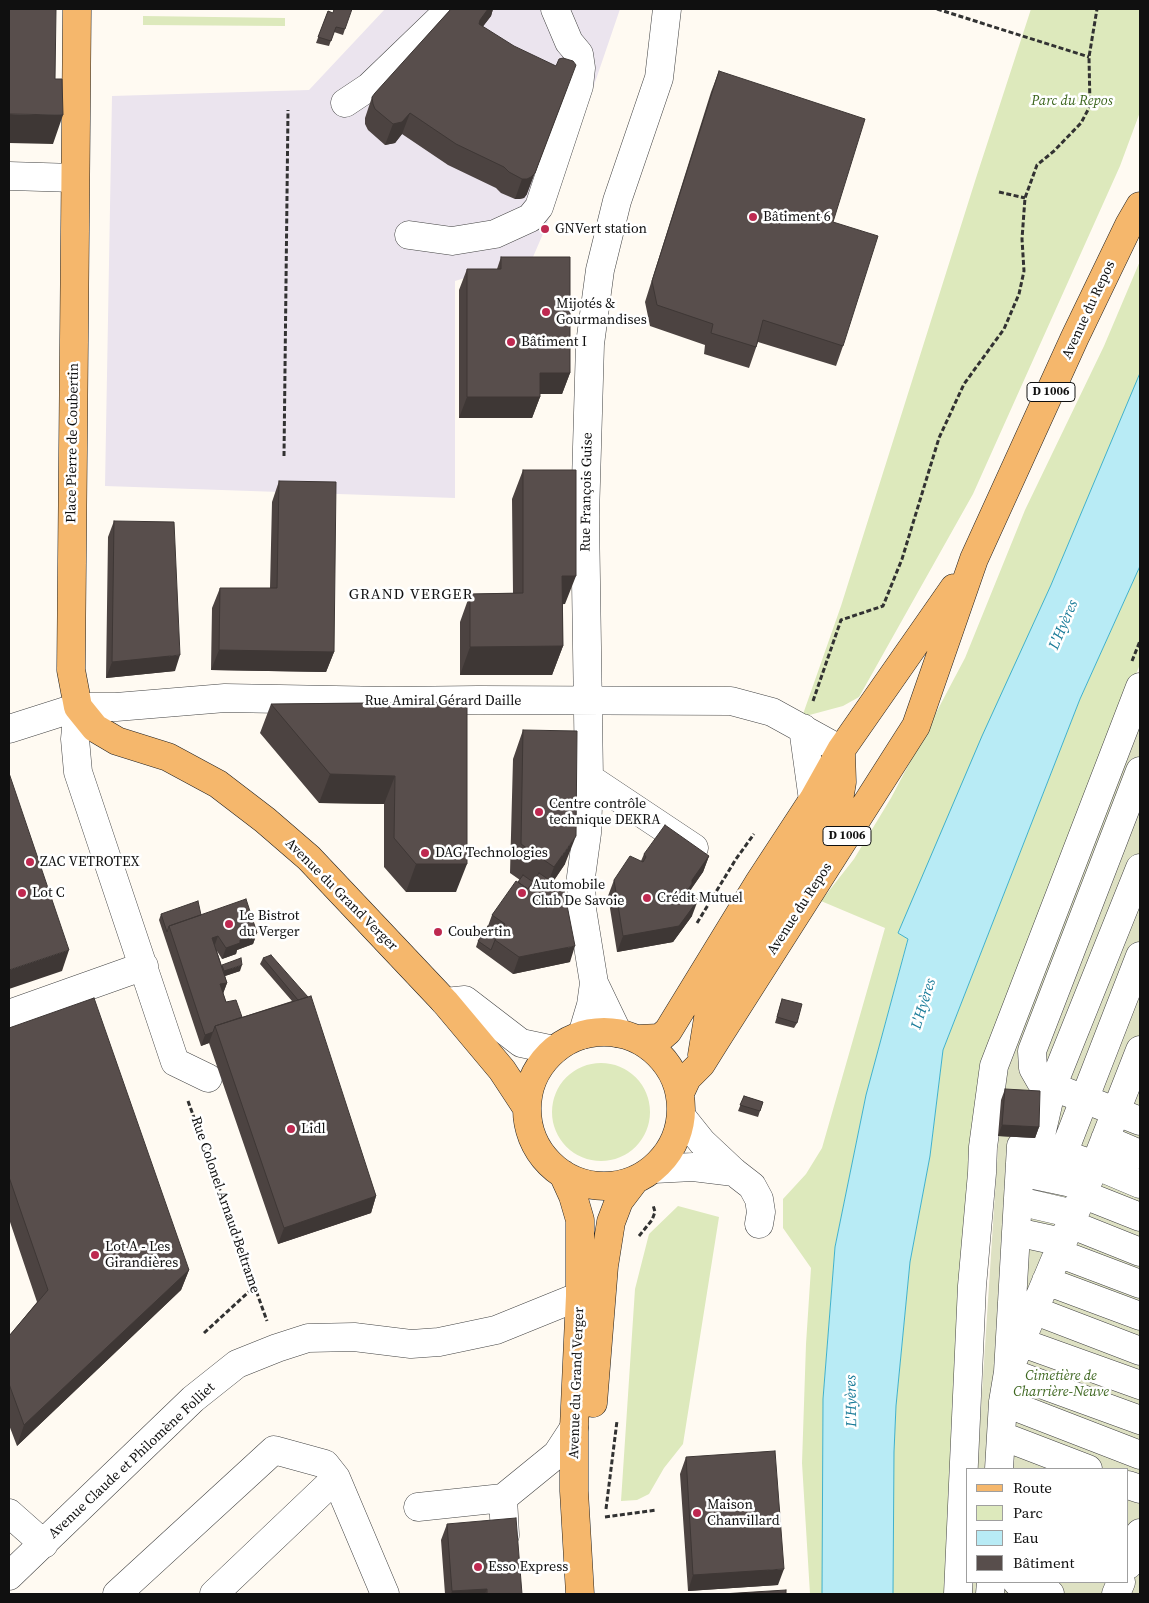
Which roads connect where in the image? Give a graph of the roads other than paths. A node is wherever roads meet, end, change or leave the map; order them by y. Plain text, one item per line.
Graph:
1 (78, 9) edge
2 (450, 9) edge
3 (555, 9) edge
4 (667, 9) edge
5 (345, 104) dead end
6 (9, 176) edge
7 (76, 178) junction
8 (1140, 192) edge
9 (1135, 215) edge
10 (409, 235) dead end
11 (974, 559) junction
12 (1140, 688) edge
13 (587, 701) junction
14 (78, 707) junction
15 (803, 728) junction
16 (9, 730) edge
17 (841, 750) junction
18 (1139, 777) edge
19 (589, 778) junction
20 (813, 800) junction
21 (699, 852) edge
22 (1140, 868) edge
23 (1068, 957) junction
24 (144, 966) junction
25 (1100, 969) junction
26 (1135, 969) edge
27 (594, 983) junction
28 (445, 1002) junction
29 (9, 1014) edge
30 (582, 1035) junction
31 (628, 1036) junction
32 (554, 1050) junction
33 (1140, 1051) edge
34 (701, 1064) junction
35 (208, 1078) dead end
36 (1134, 1084) edge
37 (1052, 1087) junction
38 (1084, 1099) junction
39 (681, 1105) junction
40 (527, 1108) junction
41 (1128, 1116) edge
42 (1105, 1139) junction
43 (1036, 1148) junction
44 (1063, 1154) junction
45 (1140, 1154) edge
46 (734, 1172) junction
47 (563, 1174) junction
48 (644, 1175) junction
49 (1140, 1184) edge
50 (1140, 1217) edge
51 (759, 1224) dead end
52 (1016, 1225) junction
53 (1064, 1236) junction
54 (1140, 1252) edge
55 (1140, 1284) edge
56 (580, 1296) junction
57 (1140, 1316) edge
58 (1020, 1342) junction
59 (1140, 1350) edge
60 (1008, 1372) junction
61 (1140, 1385) edge
62 (1003, 1402) junction
63 (1140, 1420) edge
64 (574, 1428) junction
65 (1002, 1436) junction
66 (1140, 1455) edge
67 (999, 1468) edge
68 (1085, 1468) edge
69 (336, 1478) junction
70 (502, 1498) junction
71 (418, 1507) dead end
72 (13, 1523) edge
73 (505, 1535) edge
74 (44, 1544) junction
75 (9, 1576) edge
76 (1020, 1583) edge
77 (117, 1594) edge
78 (214, 1594) edge
79 (385, 1594) edge
80 (580, 1594) edge
81 (595, 1594) edge
82 (958, 1594) edge
83 (1050, 1594) edge

1 - 7 main road, Place Pierre de Coubertin
2 - 5 street
3 - 10 street
4 - 13 street, Rue François Guise
6 - 7 street
7 - 14 main road, Place Pierre de Coubertin
8 - 9 main road, Avenue du Repos / D 1006
9 - 11 main road, Avenue du Repos / D 1006
11 - 17 main road, Avenue du Repos / D 1006
11 - 34 main road, Avenue du Repos / D 1006
12 - 82 street
13 - 14 street, Rue Amiral Gérard Daille
13 - 15 street, Rue Amiral Gérard Daille
13 - 19 street, Rue François Guise
14 - 16 street, Rue Amiral Gérard Daille
14 - 24 street
14 - 28 main road, Avenue du Grand Verger
15 - 17 street, Rue Amiral Gérard Daille
15 - 20 street
17 - 20 main road, Avenue du Repos / D 1006
17 - 34 main road, Avenue du Repos / D 1006
18 - 23 street
19 - 21 street
19 - 27 street, Rue François Guise
20 - 31 main road, Avenue du Repos / D 1006
22 - 25 street
23 - 25 street
23 - 37 street
24 - 29 street
24 - 35 street
25 - 26 street
25 - 37 street
26 - 38 street
27 - 30 street, Rue François Guise
27 - 31 street, Rue François Guise
28 - 32 street
28 - 40 main road, Avenue du Grand Verger
30 - 31 main road
30 - 32 main road
31 - 39 main road
32 - 40 main road
33 - 36 street
34 - 39 main road, Avenue du Repos / D 1006
36 - 41 street
37 - 38 street
37 - 43 street
38 - 41 street
38 - 44 street
39 - 46 street
39 - 48 main road
40 - 47 main road
41 - 42 street
42 - 45 street
42 - 53 street
43 - 44 street
43 - 52 street
44 - 53 street
46 - 48 street
46 - 51 street
47 - 48 main road
47 - 56 main road, Avenue du Grand Verger
48 - 81 main road, Avenue du Grand Verger
49 - 53 street
50 - 53 street
52 - 53 street
52 - 53 street
52 - 53 street
52 - 60 street
53 - 54 street
53 - 55 street
53 - 57 street
53 - 58 street
53 - 59 street
56 - 64 main road, Avenue du Grand Verger
56 - 74 street, Avenue Claude et Philomène Folliet
58 - 60 street
58 - 61 street
60 - 62 street
60 - 63 street
62 - 65 street
62 - 66 street
64 - 70 street
64 - 80 main road, Avenue du Grand Verger
65 - 67 street
65 - 68 street
69 - 77 street
69 - 78 street
69 - 79 street
70 - 71 street
70 - 73 street
72 - 74 street
74 - 75 street, Avenue Claude et Philomène Folliet
76 - 83 street

